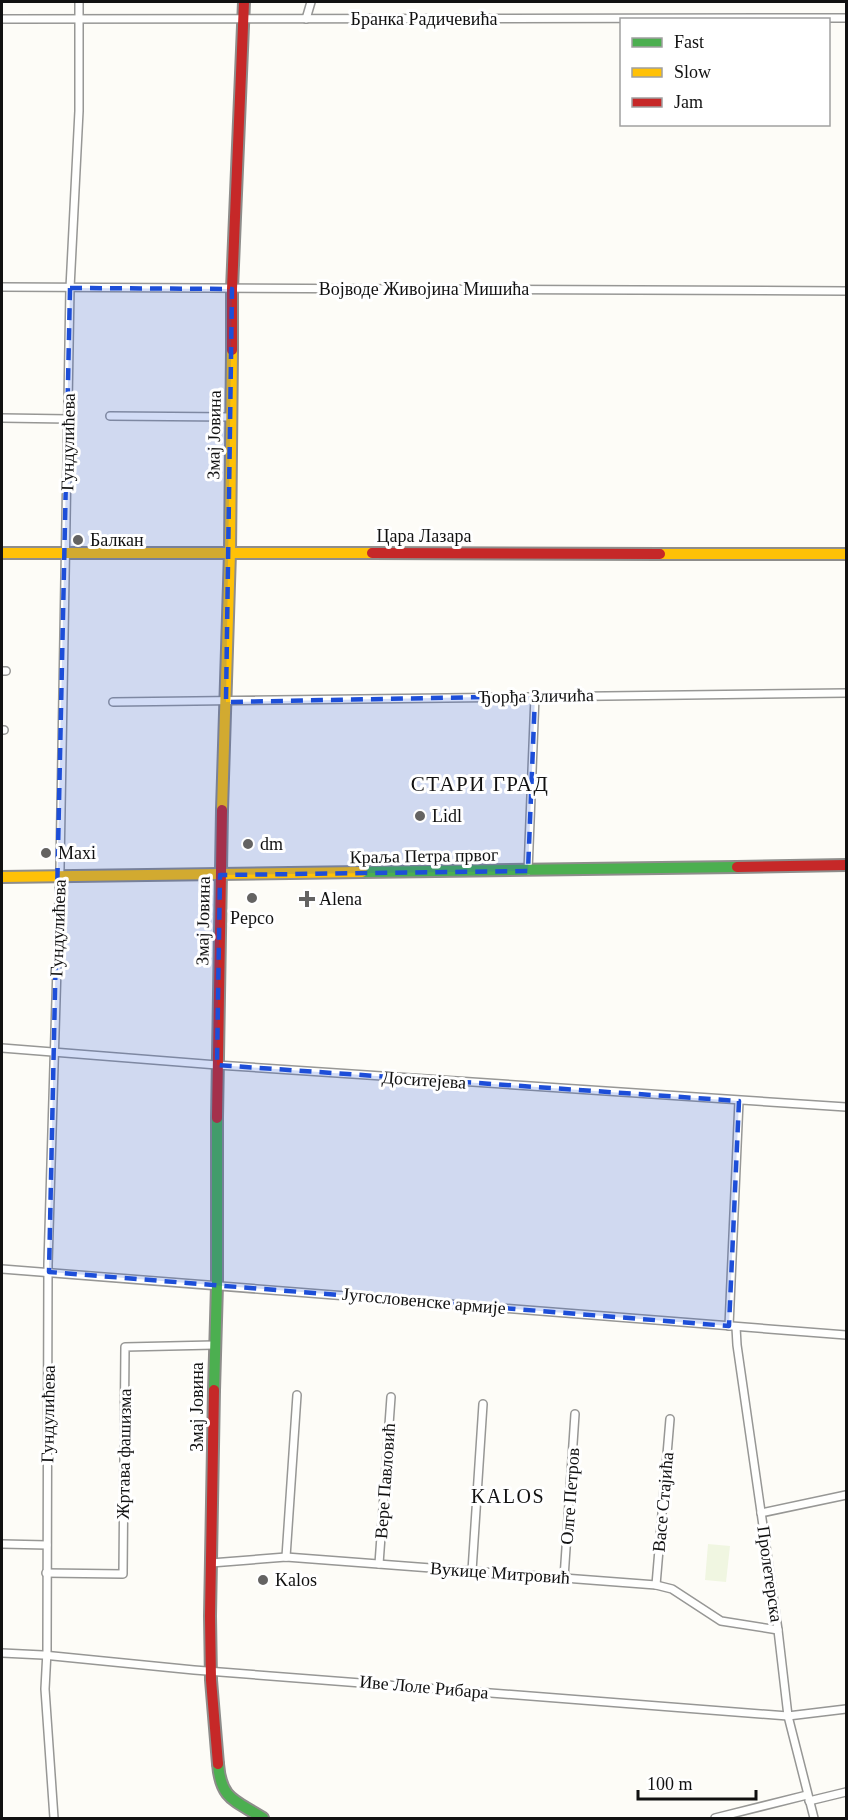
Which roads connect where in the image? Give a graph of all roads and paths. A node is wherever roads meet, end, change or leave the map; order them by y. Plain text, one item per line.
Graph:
1 (79, 2) edge
2 (244, 2) edge
3 (311, 2) edge
4 (244, 18) junction
5 (620, 18) edge
6 (830, 18) edge
7 (846, 18) edge
8 (2, 19) edge
9 (306, 19) junction
10 (80, 20) junction
11 (2, 287) edge
12 (70, 288) junction
13 (232, 289) junction
14 (846, 291) edge
15 (110, 416) dead end
16 (231, 417) junction
17 (2, 418) edge
18 (69, 419) junction
19 (230, 552) junction
20 (2, 553) edge
21 (65, 554) junction
22 (846, 554) edge
23 (846, 693) edge
24 (535, 696) junction
25 (113, 702) dead end
26 (226, 702) junction
27 (846, 866) edge
28 (528, 871) junction
29 (220, 875) junction
30 (2, 877) edge
31 (59, 877) junction
32 (2, 1048) edge
33 (54, 1052) junction
34 (217, 1065) junction
35 (739, 1101) junction
36 (846, 1107) edge
37 (2, 1269) edge
38 (49, 1272) junction
39 (217, 1285) junction
40 (733, 1326) junction
41 (846, 1335) edge
42 (214, 1345) junction
43 (297, 1395) dead end
44 (391, 1397) dead end
45 (483, 1404) dead end
46 (575, 1414) dead end
47 (670, 1419) dead end
48 (846, 1495) edge
49 (761, 1513) junction
50 (2, 1544) edge
51 (47, 1545) junction
52 (286, 1557) junction
53 (211, 1563) junction
54 (379, 1564) junction
55 (472, 1571) junction
56 (46, 1573) junction
57 (564, 1578) junction
58 (656, 1585) junction
59 (778, 1630) junction
60 (2, 1653) edge
61 (47, 1656) junction
62 (211, 1671) junction
63 (846, 1709) edge
64 (788, 1716) junction
65 (846, 1792) edge
66 (808, 1798) junction
67 (54, 1818) edge
68 (263, 1818) edge
69 (715, 1818) edge
70 (814, 1818) edge

1 - 10 street, Гундулићева
2 - 4 street, Змај Јовина
3 - 9 street
4 - 9 street, Бранка Радичевића
4 - 10 street, Бранка Радичевића
4 - 13 street, Змај Јовина
5 - 9 street, Бранка Радичевића
6 - 7 street, Бранка Радичевића
8 - 10 street, Бранка Радичевића
10 - 12 street, Гундулићева
11 - 12 street, Војводе Живојина Мишића
12 - 13 street, Војводе Живојина Мишића
12 - 18 street, Гундулићева
13 - 14 street, Војводе Живојина Мишића
13 - 16 street, Змај Јовина
15 - 16 street
16 - 19 street, Змај Јовина
17 - 18 street
18 - 21 street, Гундулићева
19 - 21 street, Цара Лазара
19 - 22 street, Цара Лазара
19 - 26 street, Змај Јовина
20 - 21 street, Цара Лазара
21 - 31 street, Гундулићева
23 - 24 street, Ђорђа Зличића
24 - 26 street, Ђорђа Зличића
24 - 28 street
25 - 26 street, Ђорђа Зличића
26 - 29 street, Змај Јовина
27 - 28 street, Краља Петра првог
28 - 29 street, Краља Петра првог
29 - 31 street, Краља Петра првог
29 - 34 street, Змај Јовина
30 - 31 street, Краља Петра првог
31 - 33 street, Гундулићева
32 - 33 street, Доситејева
33 - 34 street, Доситејева
33 - 38 street, Гундулићева
34 - 35 street, Доситејева
34 - 39 street, Змај Јовина
35 - 36 street, Доситејева
35 - 40 street, Пролетерска
37 - 38 street, Југословенске армије
38 - 39 street, Југословенске армије
38 - 51 street, Гундулићева
39 - 40 street, Југословенске армије
39 - 42 street, Змај Јовина
40 - 41 street, Југословенске армије
40 - 49 street, Пролетерска
42 - 53 street, Змај Јовина
42 - 56 street, Жртава фашизма
43 - 52 street
44 - 54 street, Вере Павловић
45 - 55 street
46 - 57 street, Олге Петров
47 - 58 street, Васе Стајића
48 - 49 street
49 - 59 street, Пролетерска
50 - 51 street
51 - 56 street, Гундулићева
52 - 53 street, Вукице Митровић
52 - 54 street, Вукице Митровић
53 - 62 street, Змај Јовина
54 - 55 street, Вукице Митровић
55 - 57 street, Вукице Митровић
56 - 61 street, Гундулићева
57 - 58 street, Вукице Митровић
58 - 59 street, Вукице Митровић
59 - 64 street, Пролетерска
60 - 61 street, Иве Лоле Рибара
61 - 62 street, Иве Лоле Рибара
61 - 67 street, Гундулићева
62 - 64 street, Иве Лоле Рибара
62 - 68 street, Змај Јовина
63 - 64 street, Иве Лоле Рибара
64 - 66 street, Пролетерска
65 - 66 street
66 - 69 street
66 - 70 street, Пролетерска

